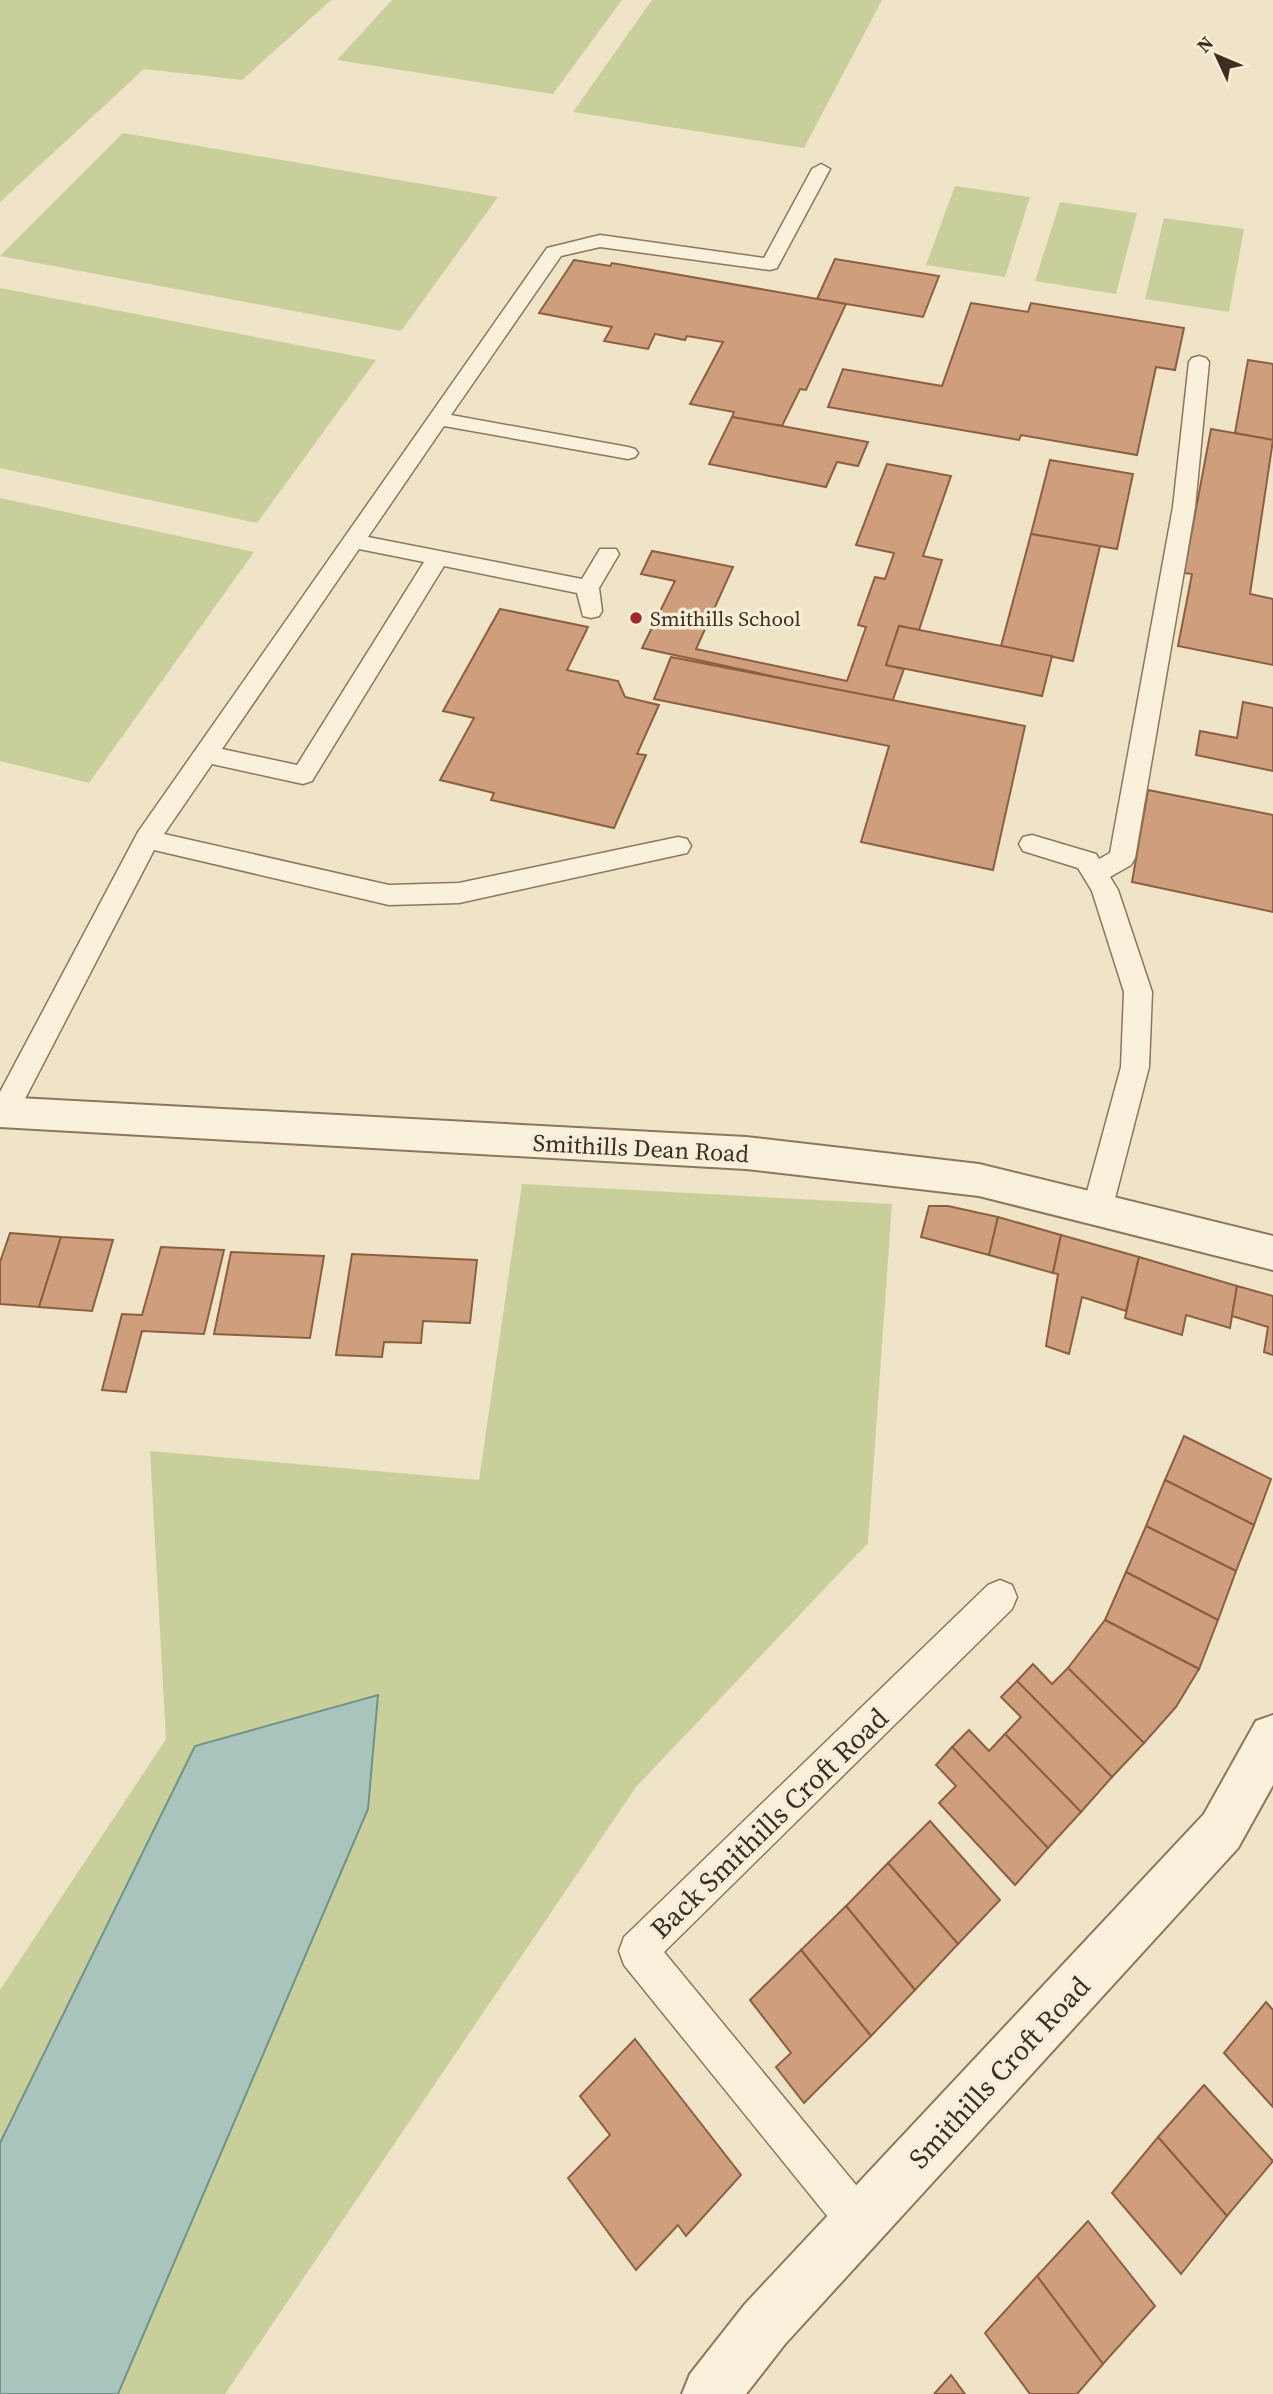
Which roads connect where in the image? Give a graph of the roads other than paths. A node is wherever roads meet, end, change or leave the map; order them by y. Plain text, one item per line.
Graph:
1 (821, 169) dead end
2 (1199, 362) dead end
3 (438, 419) junction
4 (628, 453) dead end
5 (353, 541) junction
6 (608, 554) dead end
7 (438, 558) junction
8 (588, 588) junction
9 (591, 611) dead end
10 (205, 754) junction
11 (147, 839) junction
12 (1032, 844) dead end
13 (678, 846) dead end
14 (1095, 874) junction
15 (2, 1112) edge
16 (1097, 1210) junction
17 (1273, 1253) edge
18 (1000, 1597) dead end
19 (1273, 1738) edge
20 (860, 2223) junction
21 (710, 2394) edge

1 - 3 lane
2 - 14 lane
3 - 4 lane
3 - 5 lane
5 - 7 lane
5 - 10 lane
6 - 8 lane
7 - 8 lane
7 - 10 lane
8 - 9 lane
10 - 11 lane
11 - 13 lane
11 - 15 lane
12 - 14 lane
14 - 16 lane
15 - 16 street, Smithills Dean Road
16 - 17 street, Smithills Dean Road
18 - 20 lane, Back Smithills Croft Road
19 - 20 street, Smithills Croft Road
20 - 21 street, Smithills Croft Road

